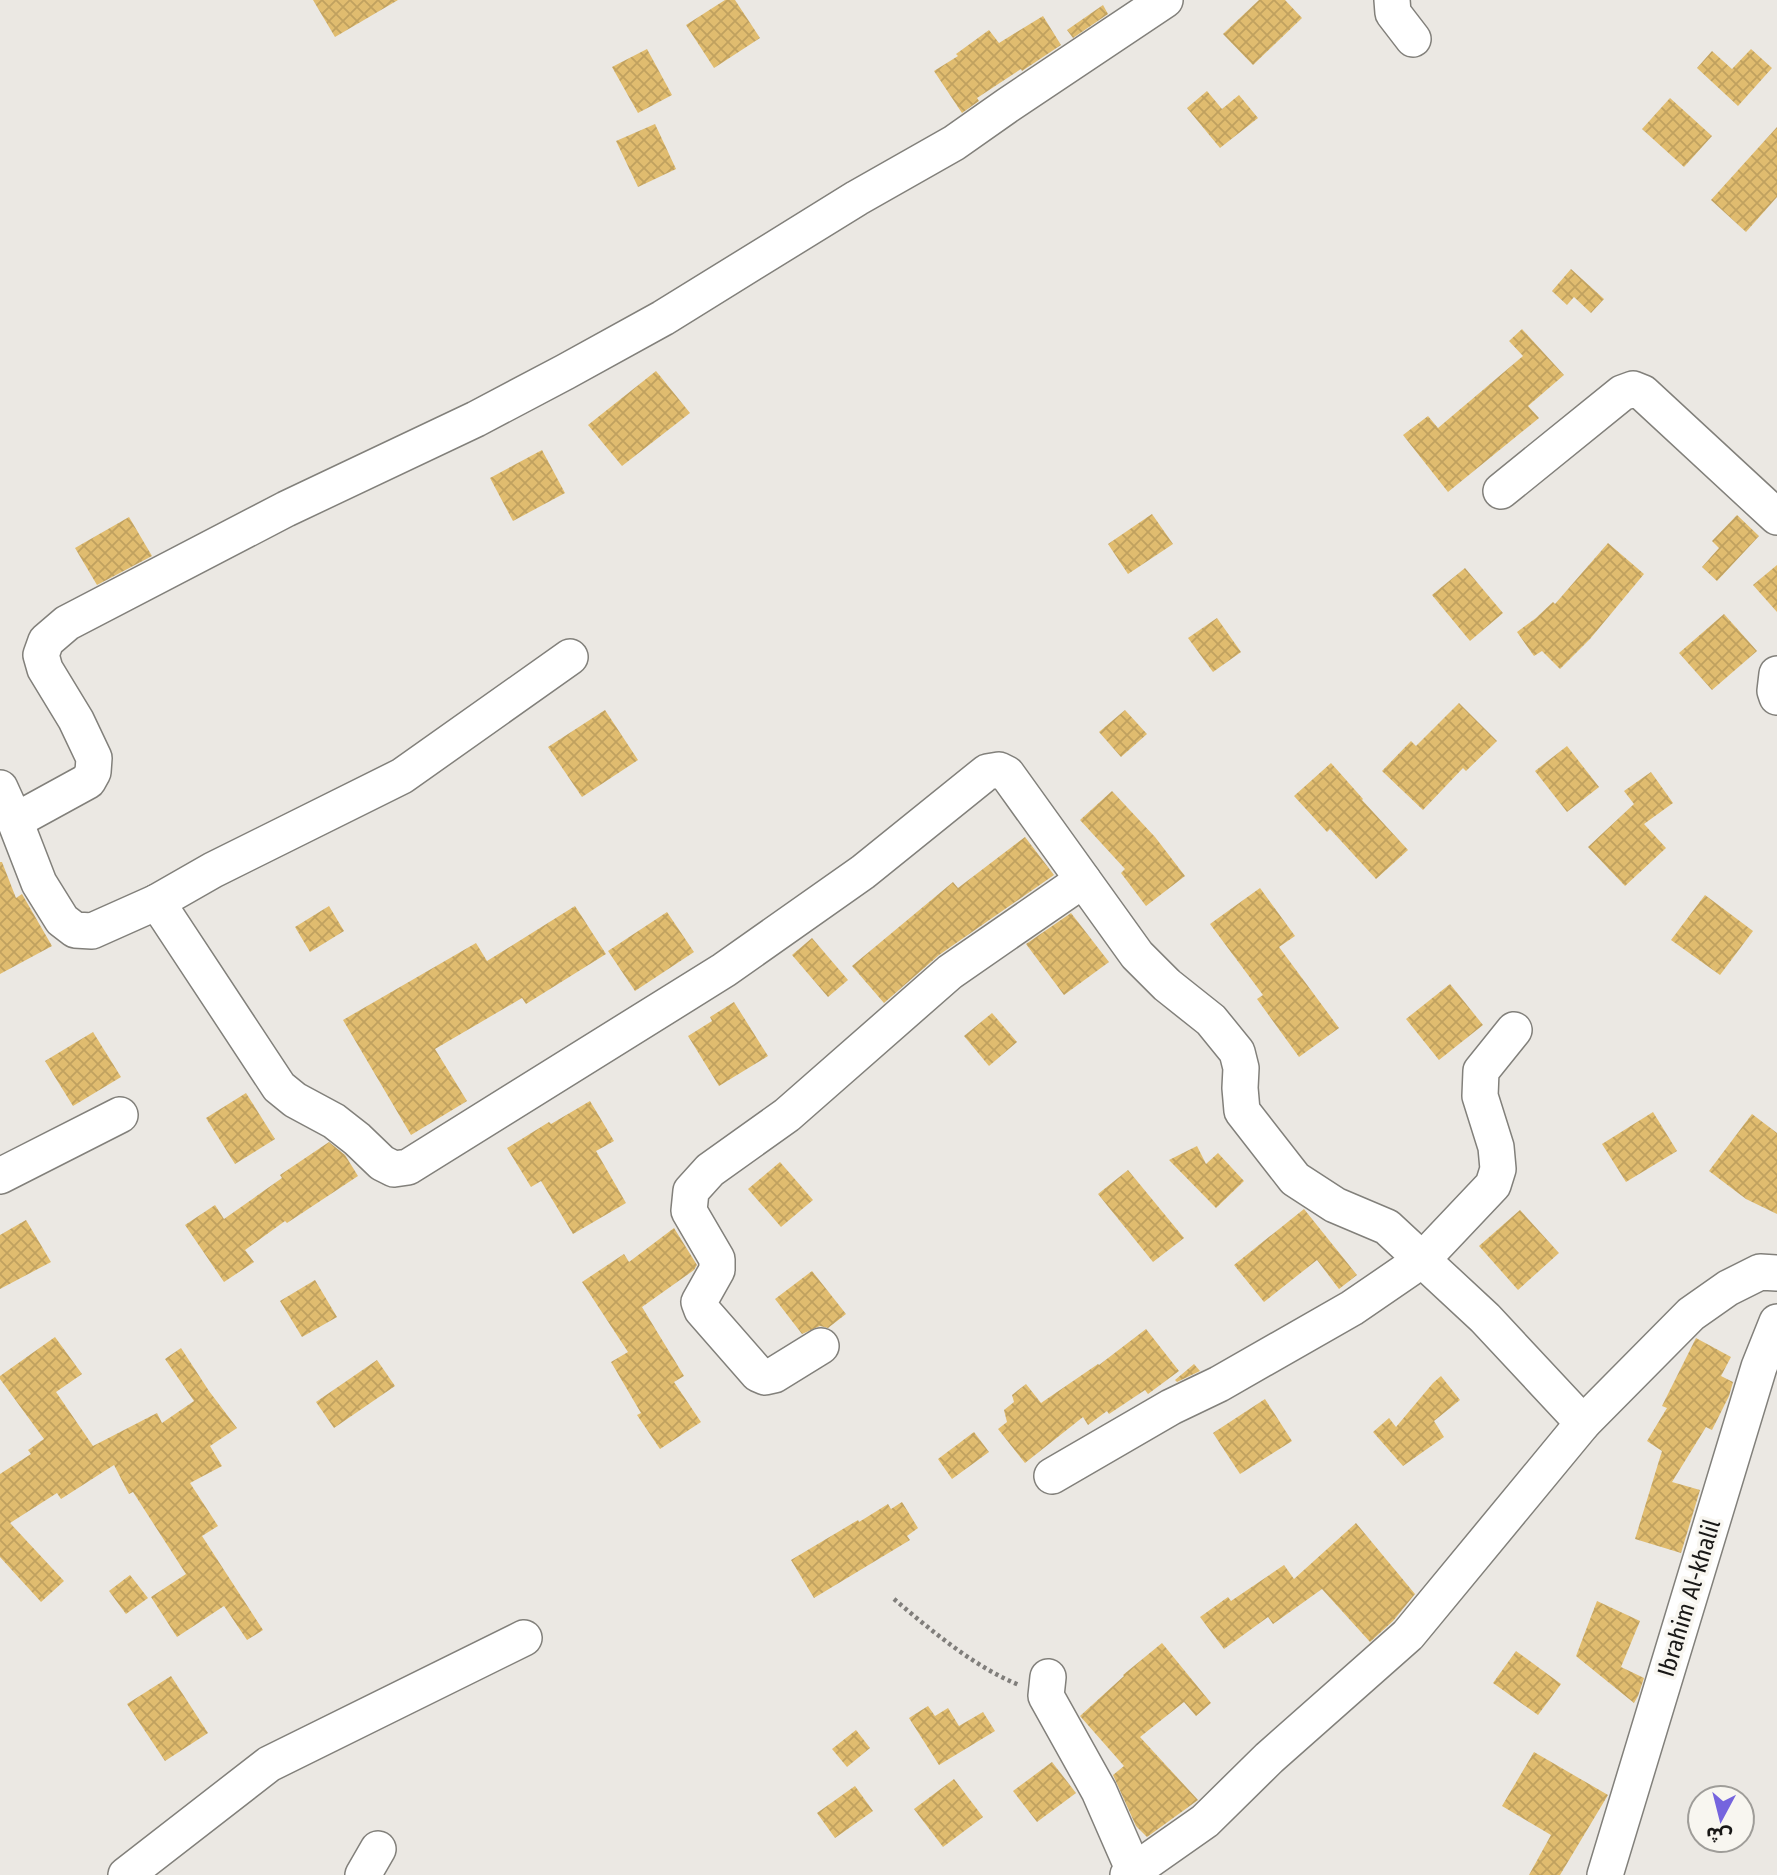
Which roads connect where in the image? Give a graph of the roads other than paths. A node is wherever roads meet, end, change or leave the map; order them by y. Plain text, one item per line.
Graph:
1 (1165, 0) edge
2 (1392, 0) edge
3 (1413, 39) dead end
4 (1500, 491) dead end
5 (1777, 517) edge
6 (569, 657) dead end
7 (1777, 674) edge
8 (1777, 697) edge
9 (0, 788) edge
10 (15, 821) junction
11 (1083, 880) junction
12 (157, 902) junction
13 (1514, 1030) dead end
14 (120, 1115) dead end
15 (0, 1176) edge
16 (1422, 1260) junction
17 (1777, 1273) edge
18 (1777, 1322) edge
19 (821, 1346) dead end
20 (1583, 1423) junction
21 (1052, 1476) dead end
22 (524, 1638) dead end
23 (1047, 1686) road end
24 (1131, 1873) edge
25 (126, 1875) edge
26 (1605, 1875) edge

1 - 10 street
2 - 3 street
4 - 5 street
6 - 12 street
7 - 8 street
9 - 10 street
10 - 12 street
11 - 12 street
11 - 16 street
11 - 19 street
13 - 16 street
14 - 15 street
16 - 20 street
16 - 21 street
17 - 20 street
18 - 26 street, Ibrahim Al-khalil
20 - 24 street
22 - 25 street
23 - 24 street

